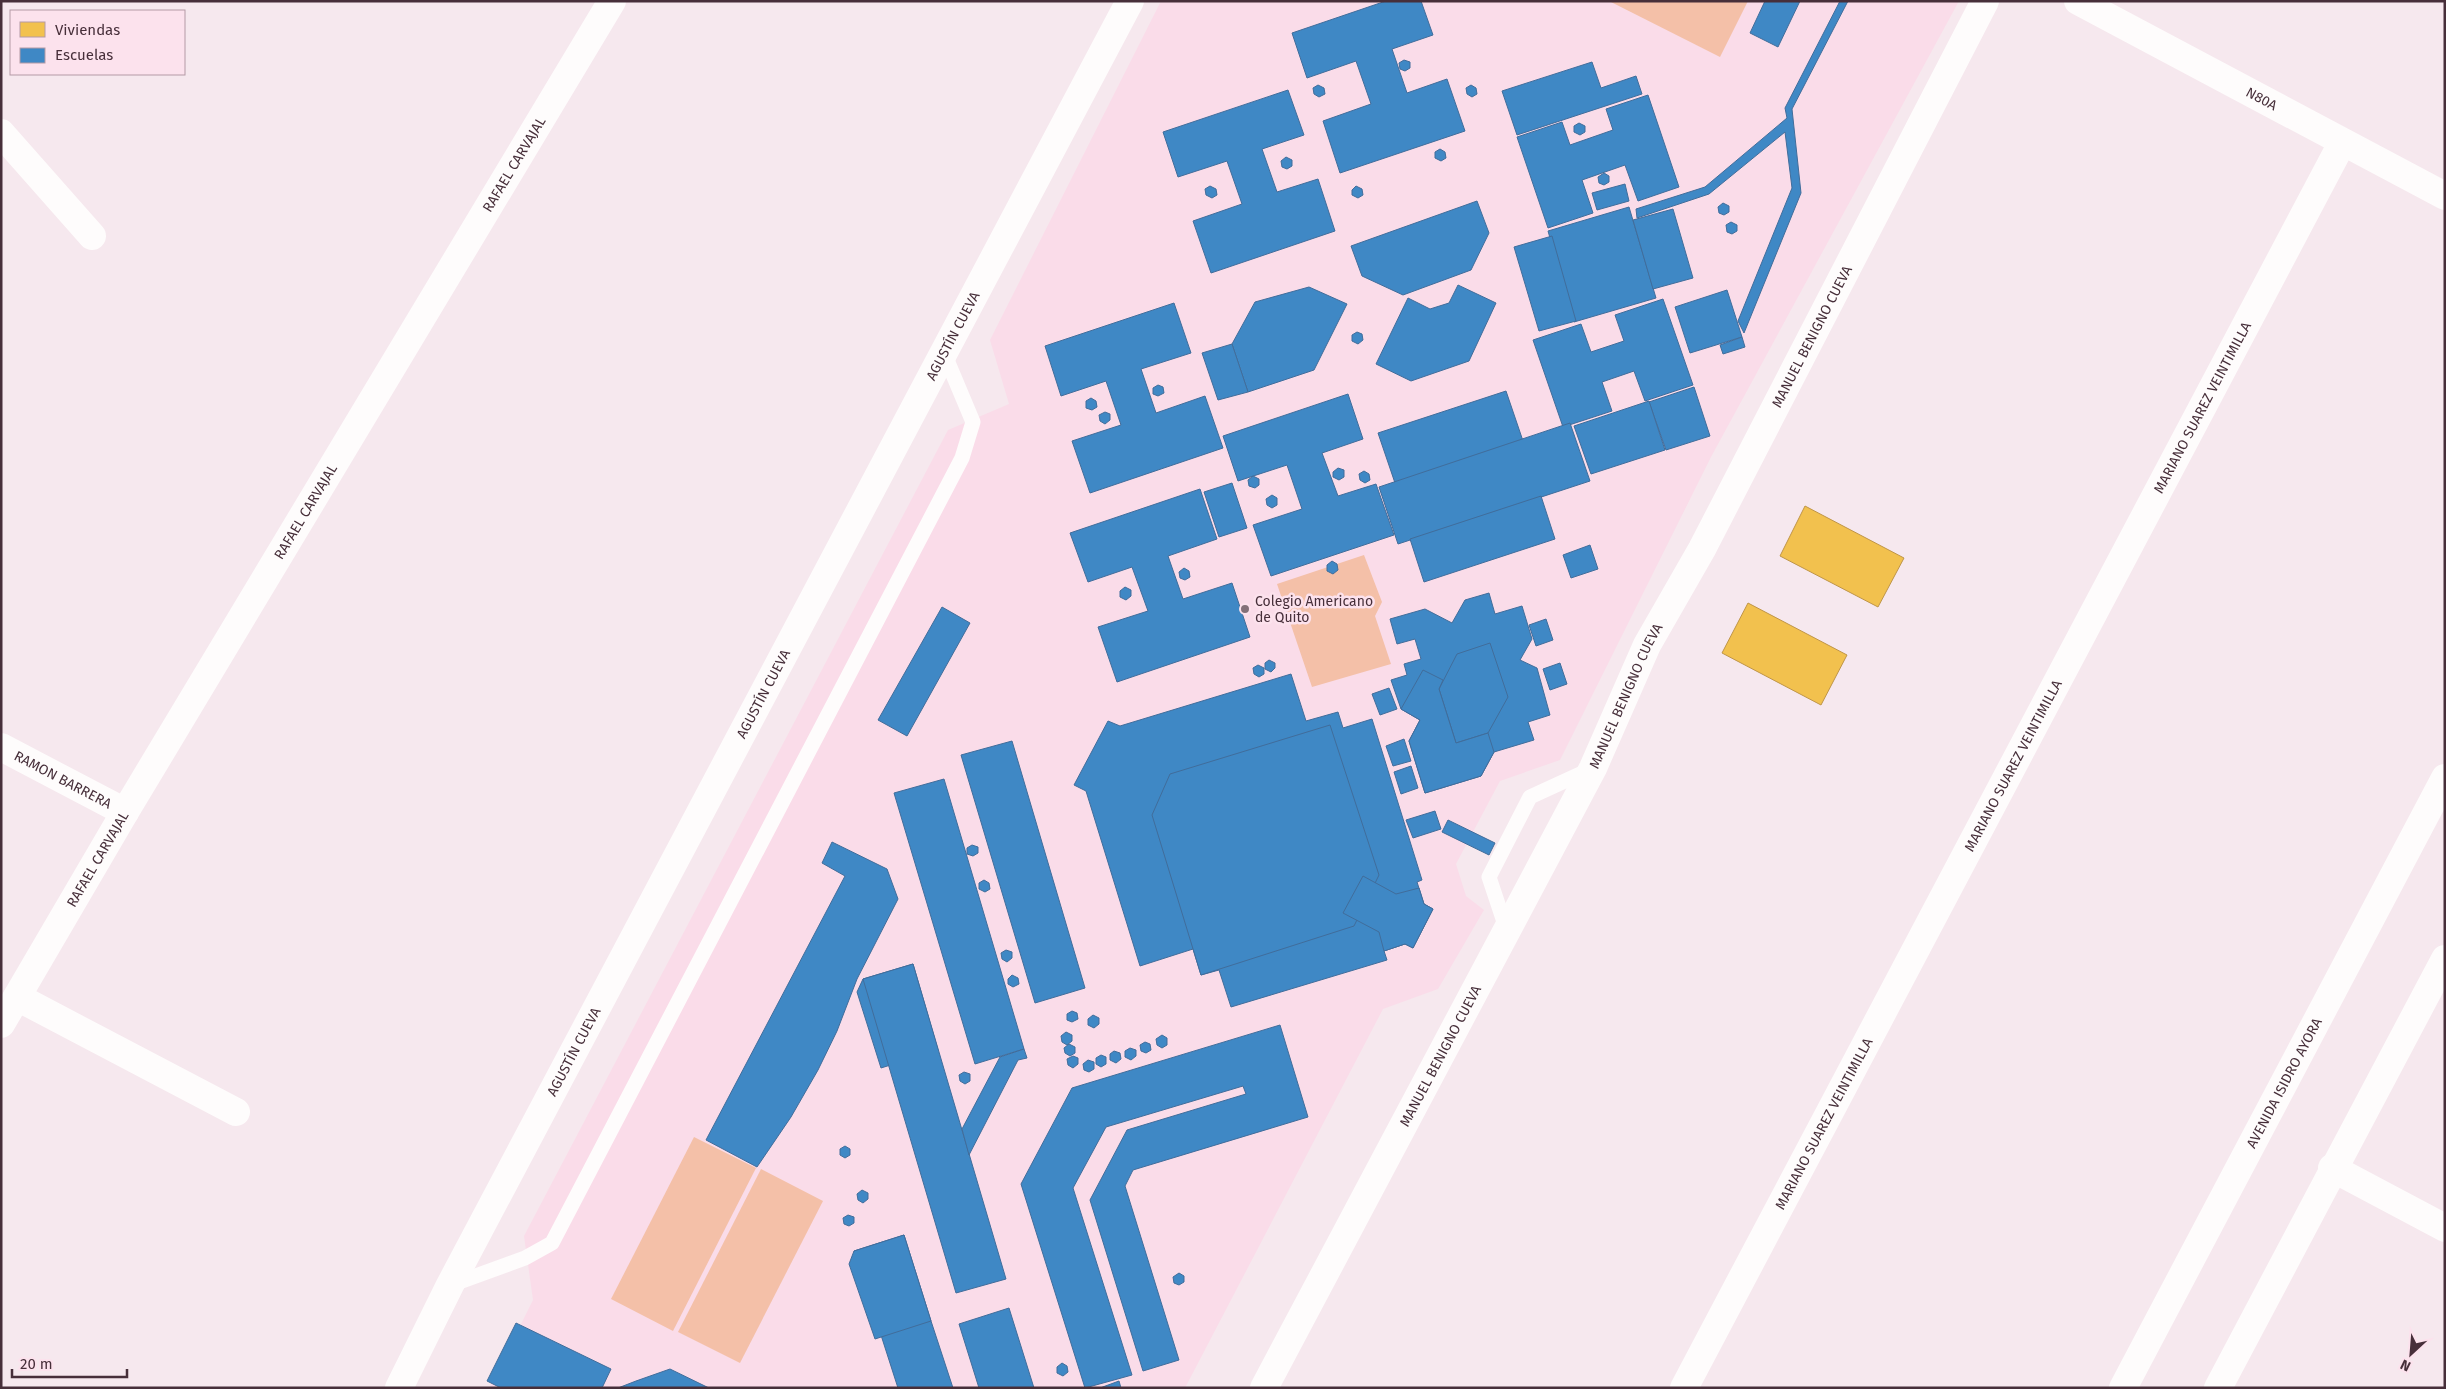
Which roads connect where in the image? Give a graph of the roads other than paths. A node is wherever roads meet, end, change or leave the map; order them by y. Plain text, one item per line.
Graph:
1 (612, 1) edge
2 (1130, 1) edge
3 (1985, 1) edge
4 (2078, 1) edge
5 (1, 133) edge
6 (2342, 142) junction
7 (2445, 196) edge
8 (92, 236) dead end
9 (944, 352) junction
10 (1, 746) edge
11 (1593, 768) junction
12 (2445, 778) edge
13 (125, 812) junction
14 (1507, 932) junction
15 (2445, 959) edge
16 (17, 997) junction
17 (1, 1024) edge
18 (236, 1112) dead end
19 (2332, 1168) junction
20 (2445, 1228) edge
21 (450, 1285) junction
22 (399, 1388) edge
23 (1264, 1388) edge
24 (1684, 1388) edge
25 (2123, 1388) edge
26 (2218, 1388) edge

1 - 13 street, RAFAEL CARVAJAL
2 - 9 street, AGUSTÍN CUEVA
3 - 11 street, MANUEL BENIGNO CUEVA
4 - 6 street, N80A
5 - 8 street
6 - 7 street, N80A
6 - 24 street, MARIANO SUAREZ VEINTIMILLA
9 - 21 street, AGUSTÍN CUEVA
9 - 21 lane
10 - 13 street, RAMON BARRERA
11 - 14 street, MANUEL BENIGNO CUEVA
11 - 14 lane
12 - 25 street, AVENIDA ISIDRO AYORA
13 - 16 street, RAFAEL CARVAJAL
14 - 23 street, MANUEL BENIGNO CUEVA
15 - 19 street
16 - 17 street, RAFAEL CARVAJAL
16 - 18 street
19 - 20 street
19 - 26 street
21 - 22 street, AGUSTÍN CUEVA

